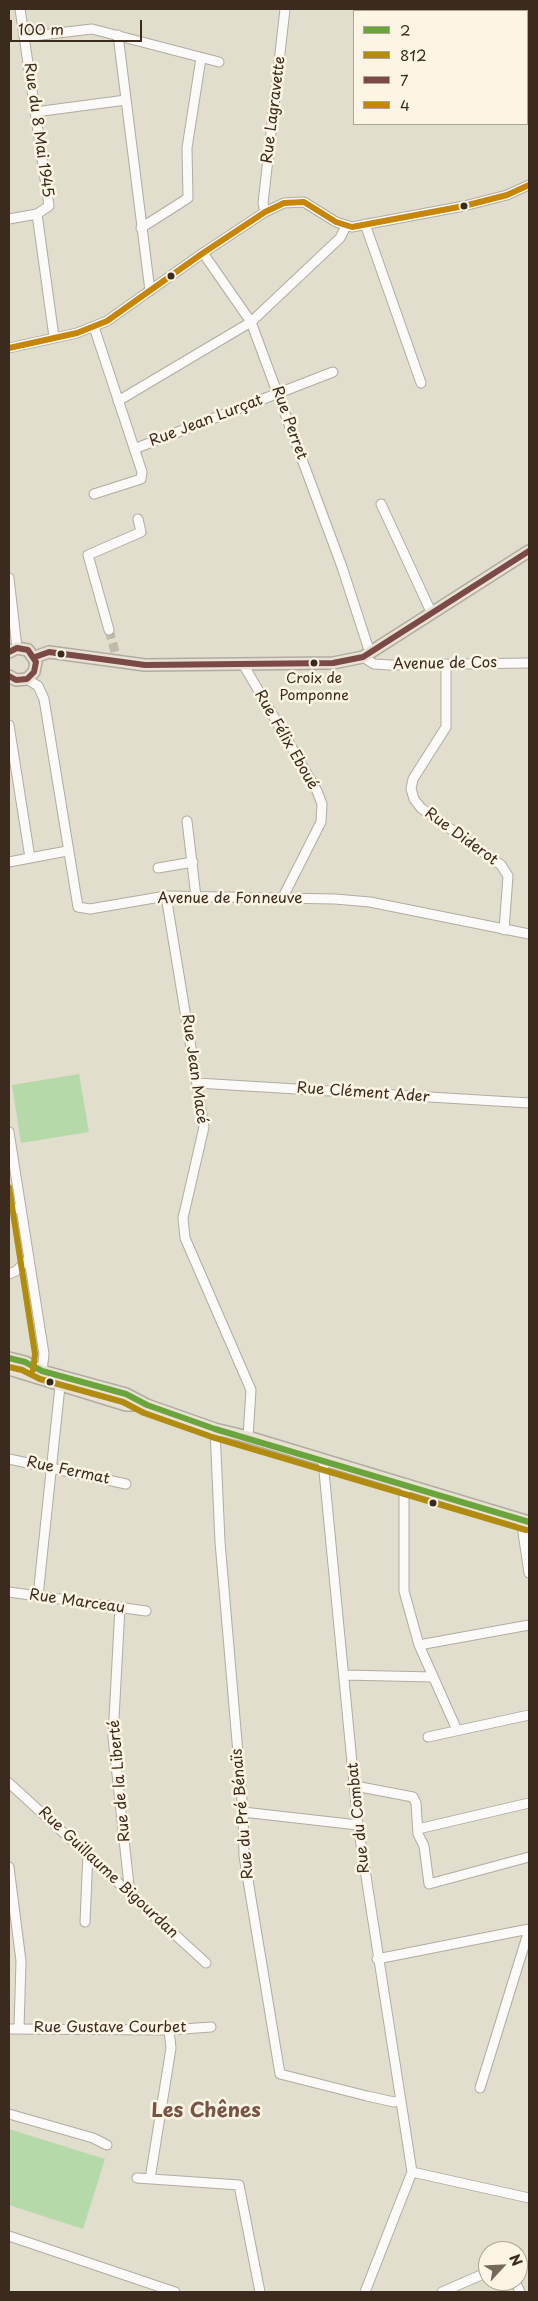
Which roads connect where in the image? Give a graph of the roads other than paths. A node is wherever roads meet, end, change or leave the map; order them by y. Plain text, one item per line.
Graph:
1 (20, 9) edge
2 (285, 9) edge
3 (118, 36) junction
4 (24, 37) junction
5 (201, 58) junction
6 (219, 62) dead end
7 (126, 100) junction
8 (35, 112) junction
9 (529, 185) edge
10 (265, 212) junction
11 (37, 214) junction
12 (9, 219) edge
13 (365, 224) junction
14 (346, 226) junction
15 (141, 228) junction
16 (203, 253) junction
17 (150, 291) junction
18 (251, 322) junction
19 (94, 327) junction
20 (54, 338) junction
21 (9, 348) edge
22 (333, 372) dead end
23 (421, 383) dead end
24 (278, 394) junction
25 (118, 400) junction
26 (134, 449) junction
27 (94, 494) dead end
28 (381, 504) dead end
29 (138, 519) dead end
30 (529, 551) edge
31 (9, 578) edge
32 (432, 614) junction
33 (109, 630) tunnel mouth
34 (13, 650) edge
35 (366, 655) junction
36 (35, 657) junction
37 (529, 663) edge
38 (243, 664) junction
39 (446, 664) junction
40 (10, 679) edge
41 (27, 679) junction
42 (9, 725) edge
43 (187, 821) dead end
44 (67, 851) junction
45 (30, 858) junction
46 (9, 862) edge
47 (192, 862) junction
48 (158, 868) dead end
49 (166, 896) junction
50 (196, 897) junction
51 (282, 899) junction
52 (504, 930) junction
53 (529, 934) edge
54 (197, 1083) junction
55 (529, 1103) edge
56 (9, 1132) edge
57 (21, 1208) junction
58 (9, 1210) edge
59 (29, 1259) junction
60 (9, 1274) edge
61 (32, 1281) junction
62 (9, 1358) edge
63 (9, 1369) edge
64 (42, 1371) junction
65 (63, 1381) junction
66 (216, 1429) junction
67 (248, 1437) junction
68 (9, 1459) edge
69 (323, 1461) junction
70 (51, 1468) junction
71 (126, 1484) dead end
72 (407, 1484) junction
73 (525, 1521) edge
74 (529, 1573) edge
75 (9, 1592) edge
76 (38, 1596) junction
77 (120, 1608) junction
78 (146, 1611) dead end
79 (529, 1625) edge
80 (419, 1645) junction
81 (344, 1675) junction
82 (433, 1677) junction
83 (529, 1715) edge
84 (457, 1730) junction
85 (428, 1736) dead end
86 (9, 1783) edge
87 (355, 1786) junction
88 (529, 1803) edge
89 (243, 1812) junction
90 (358, 1824) junction
91 (418, 1829) junction
92 (88, 1853) junction
93 (529, 1857) edge
94 (9, 1866) edge
95 (130, 1895) junction
96 (85, 1922) dead end
97 (529, 1930) edge
98 (377, 1959) junction
99 (206, 1963) dead end
100 (211, 2026) dead end
101 (9, 2028) edge
102 (19, 2028) junction
103 (169, 2030) junction
104 (480, 2088) dead end
105 (399, 2101) junction
106 (9, 2114) edge
107 (107, 2145) dead end
108 (412, 2172) junction
109 (137, 2178) dead end
110 (150, 2179) junction
111 (529, 2198) edge
112 (9, 2236) edge
113 (478, 2277) edge
114 (175, 2292) edge
115 (260, 2292) edge
116 (365, 2292) edge
117 (444, 2292) edge

1 - 4 street, Rue du 8 Mai 1945
2 - 10 street, Rue Lagravette
3 - 4 street
3 - 5 street
3 - 7 street
4 - 8 street, Rue du 8 Mai 1945
5 - 6 street
5 - 15 street
7 - 8 street
7 - 15 street
8 - 11 street, Rue du 8 Mai 1945
9 - 13 street
10 - 14 street
10 - 16 street
11 - 12 street
11 - 20 street
13 - 14 street
13 - 23 street
14 - 18 street
15 - 17 street
16 - 17 street
16 - 18 street, Rue Perret
17 - 19 street
18 - 24 street, Rue Perret
18 - 25 street
19 - 20 street
19 - 25 street
20 - 21 street
22 - 24 street, Rue Jean Lurçat
24 - 26 street, Rue Jean Lurçat
24 - 35 street, Rue Perret
25 - 26 street
26 - 27 street
28 - 32 street
29 - 33 street
30 - 32 main road
31 - 34 street
32 - 35 main road
34 - 36 main road
35 - 38 main road
35 - 39 street, Avenue de Cos
36 - 38 main road
36 - 41 main road
37 - 39 street, Avenue de Cos
38 - 51 street, Rue Félix Eboué
39 - 52 street, Rue Diderot
40 - 41 main road
41 - 44 street, Avenue de Fonneuve
42 - 45 street
43 - 47 street
44 - 45 street
44 - 49 street, Avenue de Fonneuve
45 - 46 street
47 - 48 street
47 - 50 street
49 - 50 street, Avenue de Fonneuve
49 - 54 street, Rue Jean Macé
50 - 51 street, Avenue de Fonneuve
51 - 52 street, Avenue de Fonneuve
52 - 53 street, Avenue de Fonneuve
54 - 55 street, Rue Clément Ader
54 - 67 street, Rue Jean Macé
56 - 57 street
57 - 58 street
57 - 59 street
59 - 60 street
59 - 61 street
60 - 61 street
61 - 64 street
62 - 64 main road
63 - 65 main road
64 - 65 main road
65 - 66 main road
65 - 70 street
66 - 67 main road
66 - 89 street, Rue du Pré Bénaïs
67 - 69 main road
68 - 70 street, Rue Fermat
69 - 72 main road
69 - 81 street, Rue du Combat
70 - 71 street, Rue Fermat
70 - 76 street
72 - 73 main road
72 - 80 street
73 - 74 street
75 - 76 street, Rue Marceau
76 - 77 street, Rue Marceau
77 - 78 street, Rue Marceau
77 - 95 street, Rue de la Liberté
79 - 80 street
80 - 82 street
81 - 82 street
81 - 87 street, Rue du Combat
82 - 84 street
83 - 84 street
84 - 85 street
86 - 92 street, Rue Guillaume Bigourdan
87 - 90 street, Rue du Combat
87 - 91 street
88 - 91 street
89 - 90 street
89 - 105 street, Rue du Pré Bénaïs
90 - 98 street, Rue du Combat
91 - 93 street
92 - 95 street, Rue Guillaume Bigourdan
92 - 96 street
94 - 102 street
95 - 99 street, Rue Guillaume Bigourdan
97 - 98 street
97 - 104 street
98 - 105 street, Rue du Combat
100 - 103 street, Rue Gustave Courbet
101 - 102 street, Rue Gustave Courbet
102 - 103 street, Rue Gustave Courbet
103 - 110 street
105 - 108 street, Rue du Combat
106 - 107 street
108 - 111 street
108 - 116 street
109 - 110 street
110 - 115 street
112 - 114 street
113 - 117 street

